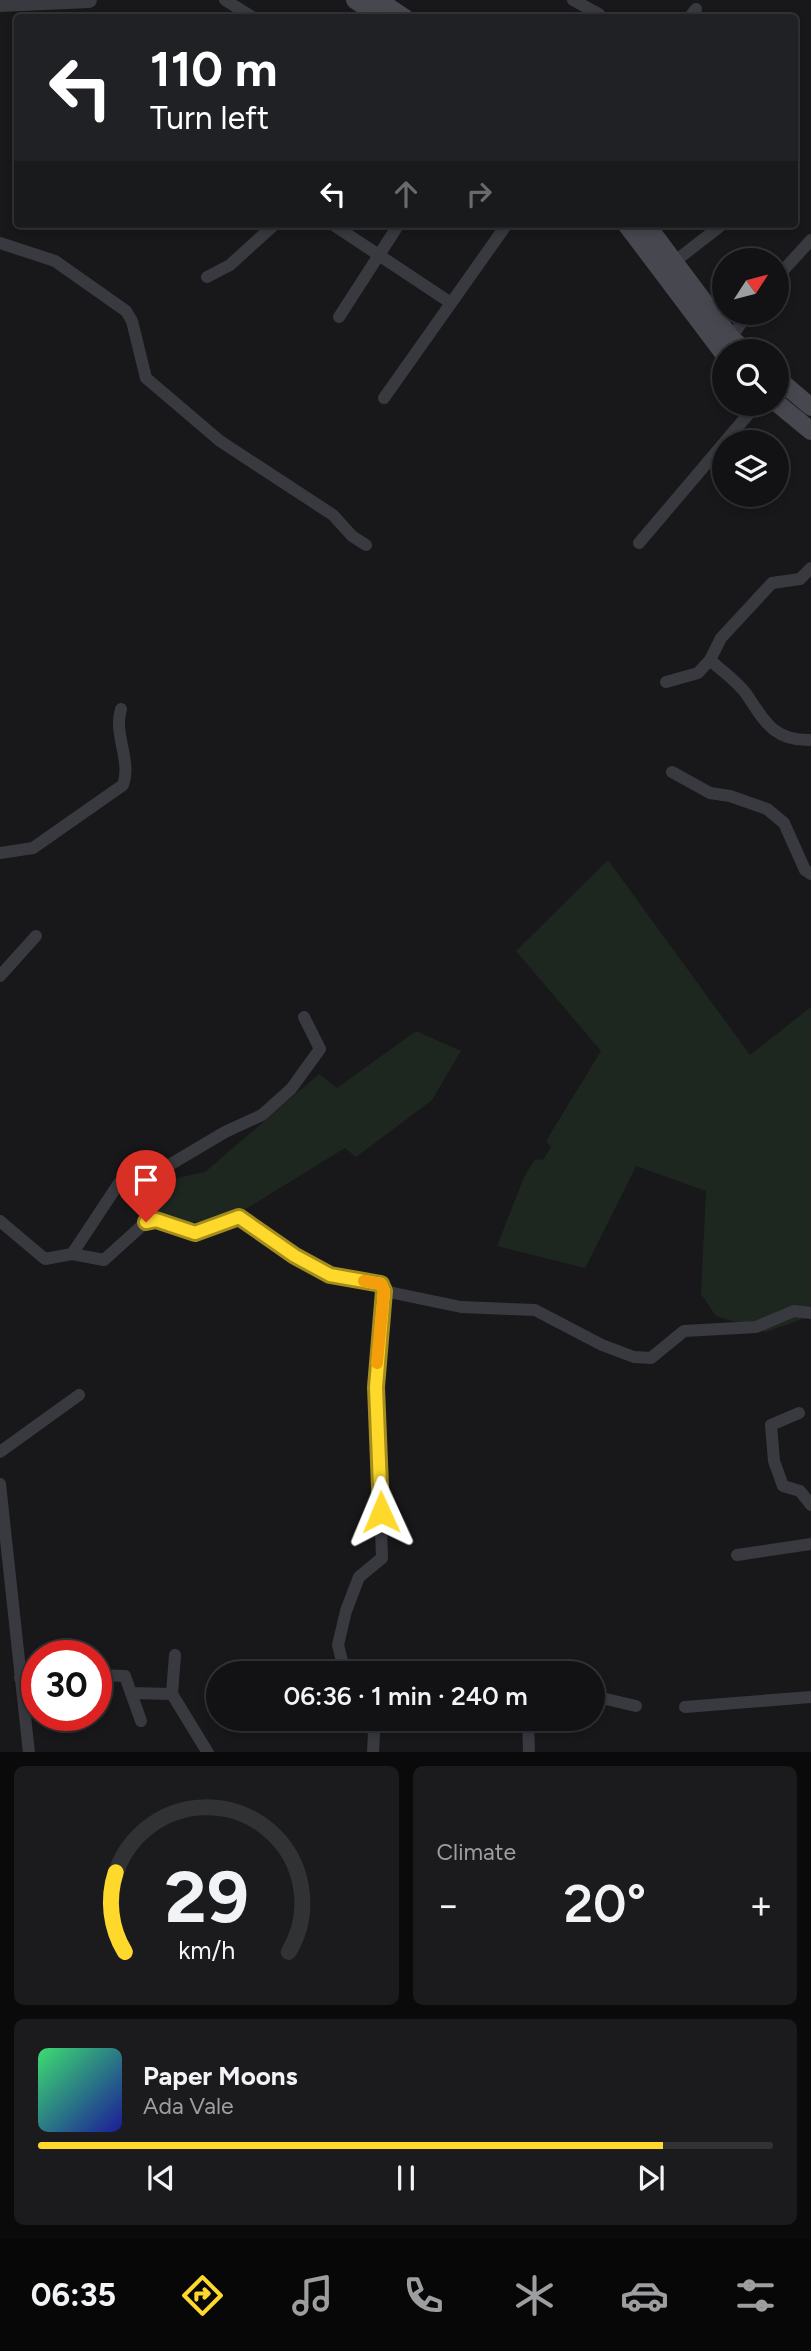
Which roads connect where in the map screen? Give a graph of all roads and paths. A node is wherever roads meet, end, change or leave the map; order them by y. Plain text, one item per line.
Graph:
1 (89, 0) edge
2 (225, 0) edge
3 (355, 0) edge
4 (378, 0) edge
5 (573, 0) edge
6 (0, 4) edge
7 (248, 14) edge
8 (376, 14) edge
9 (399, 14) edge
10 (599, 14) edge
11 (271, 228) edge
12 (338, 228) edge
13 (396, 228) edge
14 (504, 228) edge
15 (629, 228) edge
16 (649, 228) edge
17 (718, 228) edge
18 (811, 240) edge
19 (0, 243) edge
20 (378, 256) junction
21 (674, 262) junction
22 (789, 265) edge
23 (207, 277) dead end
24 (451, 303) junction
25 (339, 317) dead end
26 (722, 339) edge
27 (724, 339) edge
28 (789, 388) edge
29 (384, 398) dead end
30 (811, 407) edge
31 (789, 413) edge
32 (747, 416) edge
33 (811, 431) edge
34 (639, 543) dead end
35 (366, 545) dead end
36 (811, 568) edge
37 (710, 660) junction
38 (666, 682) dead end
39 (121, 709) dead end
40 (811, 740) edge
41 (671, 772) dead end
42 (0, 853) edge
43 (811, 874) edge
44 (36, 936) dead end
45 (0, 976) edge
46 (304, 1017) dead end
47 (0, 1221) edge
48 (72, 1254) junction
49 (384, 1291) junction
50 (811, 1313) edge
51 (79, 1395) dead end
52 (799, 1413) dead end
53 (0, 1452) edge
54 (0, 1484) edge
55 (811, 1506) edge
56 (811, 1544) edge
57 (737, 1555) dead end
58 (175, 1655) dead end
59 (342, 1661) edge
60 (112, 1675) edge
61 (20, 1678) joint
62 (131, 1693) junction
63 (172, 1694) junction
64 (811, 1697) edge
65 (605, 1699) edge
66 (636, 1706) dead end
67 (685, 1707) dead end
68 (141, 1721) dead end
69 (373, 1731) edge
70 (528, 1731) edge
71 (29, 1752) edge
72 (208, 1752) edge
73 (373, 1752) edge
74 (529, 1752) edge

1 - 6 street
2 - 7 street
3 - 8 main road
4 - 9 main road
5 - 10 street
11 - 23 street
12 - 20 street
13 - 20 street
14 - 24 street
15 - 26 main road
16 - 21 main road
17 - 21 street
18 - 22 street
19 - 35 street
20 - 24 street
20 - 25 street
21 - 27 main road
24 - 29 street
28 - 30 main road
31 - 33 main road
32 - 34 street
36 - 37 street
37 - 38 street
37 - 40 street
39 - 42 street
41 - 43 street
44 - 45 street
46 - 48 street
47 - 48 street
48 - 49 street
49 - 50 street
49 - 59 street
51 - 53 street
52 - 55 street
54 - 61 street
56 - 57 street
58 - 63 street
60 - 62 street
61 - 71 street
62 - 63 street
62 - 68 street
63 - 72 street
64 - 67 street
65 - 66 street
69 - 73 street
70 - 74 street

